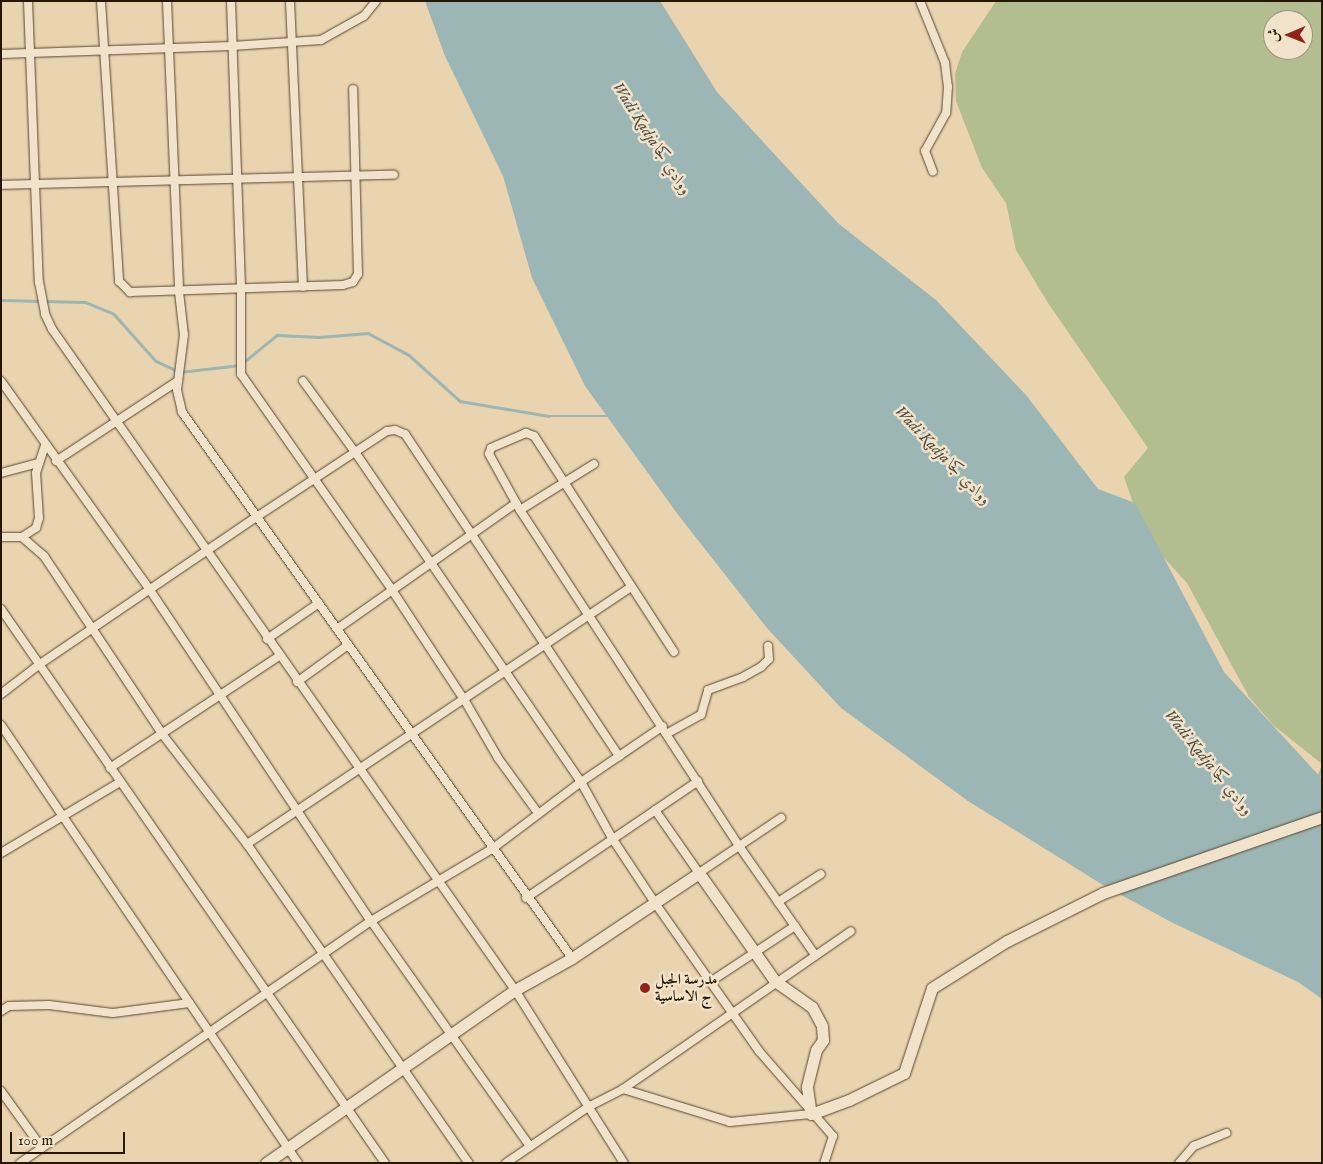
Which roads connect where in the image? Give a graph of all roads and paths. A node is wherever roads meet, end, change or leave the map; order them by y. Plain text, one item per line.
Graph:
1 (28, 1) edge
2 (101, 1) edge
3 (168, 1) edge
4 (231, 1) edge
5 (290, 1) edge
6 (376, 1) edge
7 (920, 1) edge
8 (292, 43) junction
9 (232, 46) junction
10 (170, 48) junction
11 (103, 50) junction
12 (30, 53) junction
13 (1, 54) edge
14 (353, 89) dead end
15 (933, 172) dead end
16 (355, 175) junction
17 (394, 175) dead end
18 (298, 177) junction
19 (236, 180) junction
20 (110, 182) junction
21 (174, 182) junction
22 (34, 183) junction
23 (1, 184) edge
24 (303, 287) junction
25 (241, 289) junction
26 (179, 292) junction
27 (1, 381) edge
28 (178, 381) junction
29 (303, 381) dead end
30 (116, 420) junction
31 (45, 446) junction
32 (355, 452) junction
33 (56, 461) junction
34 (38, 463) junction
35 (594, 464) dead end
36 (1, 473) edge
37 (313, 480) junction
38 (562, 483) junction
39 (518, 507) junction
40 (258, 516) junction
41 (472, 535) junction
42 (1, 537) edge
43 (22, 537) junction
44 (206, 552) junction
45 (432, 563) junction
46 (630, 588) junction
47 (150, 590) junction
48 (392, 590) junction
49 (319, 603) junction
50 (1, 609) edge
51 (590, 616) junction
52 (337, 629) junction
53 (90, 630) junction
54 (267, 639) junction
55 (348, 645) junction
56 (548, 646) junction
57 (768, 646) dead end
58 (674, 652) dead end
59 (279, 656) junction
60 (40, 664) junction
61 (506, 674) junction
62 (297, 682) junction
63 (1, 694) edge
64 (222, 697) junction
65 (465, 701) junction
66 (1, 725) edge
67 (663, 726) junction
68 (668, 733) junction
69 (163, 734) junction
70 (411, 735) junction
71 (619, 756) junction
72 (110, 768) junction
73 (360, 771) junction
74 (698, 781) junction
75 (120, 782) junction
76 (581, 782) junction
77 (655, 810) junction
78 (299, 811) junction
79 (538, 813) junction
80 (62, 816) junction
81 (1322, 817) edge
82 (781, 818) dead end
83 (612, 838) junction
84 (247, 844) junction
85 (738, 846) junction
86 (492, 849) junction
87 (1, 853) edge
88 (699, 873) junction
89 (821, 874) dead end
90 (440, 882) junction
91 (526, 898) junction
92 (778, 902) junction
93 (655, 903) junction
94 (371, 921) junction
95 (795, 926) junction
96 (851, 931) dead end
97 (754, 952) junction
98 (324, 954) junction
99 (815, 955) junction
100 (572, 958) junction
101 (774, 981) junction
102 (710, 982) junction
103 (515, 990) junction
104 (265, 992) junction
105 (189, 1002) junction
106 (1, 1011) edge
107 (731, 1011) junction
108 (210, 1034) junction
109 (452, 1035) junction
110 (404, 1068) junction
111 (623, 1089) junction
112 (1, 1091) edge
113 (588, 1107) junction
114 (345, 1108) junction
115 (811, 1114) junction
116 (1227, 1133) dead end
117 (530, 1146) junction
118 (42, 1148) junction
119 (288, 1148) junction
120 (20, 1163) edge
121 (266, 1163) edge
122 (298, 1163) edge
123 (385, 1163) edge
124 (469, 1163) edge
125 (506, 1163) edge
126 (624, 1163) edge
127 (824, 1163) edge
128 (1179, 1163) edge

1 - 12 street
2 - 11 street
3 - 10 street
4 - 9 street
5 - 8 street
6 - 8 street
7 - 15 street
8 - 9 street
8 - 18 street
9 - 10 street
9 - 19 street
10 - 11 street
10 - 21 street
11 - 12 street
11 - 20 street
12 - 13 street
12 - 22 street
14 - 16 street
16 - 17 street
16 - 18 street
16 - 24 street
18 - 19 street
18 - 24 street
19 - 21 street
19 - 25 street
20 - 21 street
20 - 22 street
20 - 26 street
21 - 26 street
22 - 23 street
22 - 30 street
24 - 25 street
25 - 26 street
25 - 37 street
26 - 28 street
27 - 31 street
28 - 30 street
28 - 40 street
29 - 32 street
30 - 33 street
30 - 44 street
31 - 33 street
31 - 34 street
32 - 37 street
32 - 41 street
32 - 45 street
33 - 47 street
34 - 36 street
34 - 43 street
35 - 38 street
37 - 40 street
37 - 48 street
38 - 39 street
38 - 39 street
38 - 46 street
39 - 41 street
39 - 51 street
40 - 44 street
40 - 49 street
41 - 45 street
41 - 56 street
42 - 43 street
43 - 53 street
44 - 47 street
44 - 54 street
45 - 48 street
45 - 61 street
46 - 51 street
46 - 58 street
47 - 53 street
47 - 64 street
48 - 52 street
48 - 65 street
49 - 52 street
49 - 54 street
50 - 60 street
51 - 56 street
51 - 67 street
52 - 55 street
53 - 60 street
53 - 69 street
54 - 59 street
55 - 62 street
55 - 70 street
56 - 61 street
56 - 71 street
57 - 68 street
59 - 62 street
59 - 64 street
60 - 63 street
60 - 72 street
61 - 65 street
61 - 76 street
62 - 73 street
64 - 69 street
64 - 78 street
65 - 70 street
65 - 79 street
66 - 80 street
67 - 68 street
67 - 71 street
68 - 74 street
69 - 72 street
69 - 84 street
70 - 73 street
70 - 86 street
71 - 76 street
72 - 75 street
73 - 78 street
73 - 90 street
74 - 77 street
74 - 85 street
75 - 80 street
75 - 104 street
76 - 79 street
76 - 83 street
77 - 83 street
77 - 88 street
78 - 84 street
78 - 94 street
79 - 86 street
80 - 87 street
80 - 105 street
81 - 115 main road
82 - 85 street
83 - 91 street
83 - 93 street
84 - 98 street
85 - 88 street
85 - 92 street
86 - 90 street
86 - 91 street
88 - 93 main road
88 - 97 main road
89 - 92 street
90 - 94 street
90 - 103 street
91 - 100 street
92 - 95 street
93 - 100 main road
93 - 102 street
94 - 98 street
94 - 109 street
95 - 97 street
95 - 99 street
96 - 99 street
97 - 101 main road
97 - 102 street
98 - 104 street
98 - 110 street
99 - 101 street
100 - 103 main road
101 - 107 street
101 - 115 main road
102 - 107 street
103 - 109 main road
103 - 113 street
104 - 108 street
104 - 114 street
105 - 106 street
105 - 108 street
107 - 111 street
107 - 115 street
108 - 118 street
108 - 119 street
109 - 110 main road
109 - 117 street
110 - 114 main road
110 - 124 street
111 - 113 street
111 - 115 street
112 - 118 street
113 - 117 street
113 - 126 street
114 - 119 main road
114 - 123 street
115 - 127 street
116 - 128 street
117 - 125 street
118 - 120 street
119 - 121 main road
119 - 122 street

